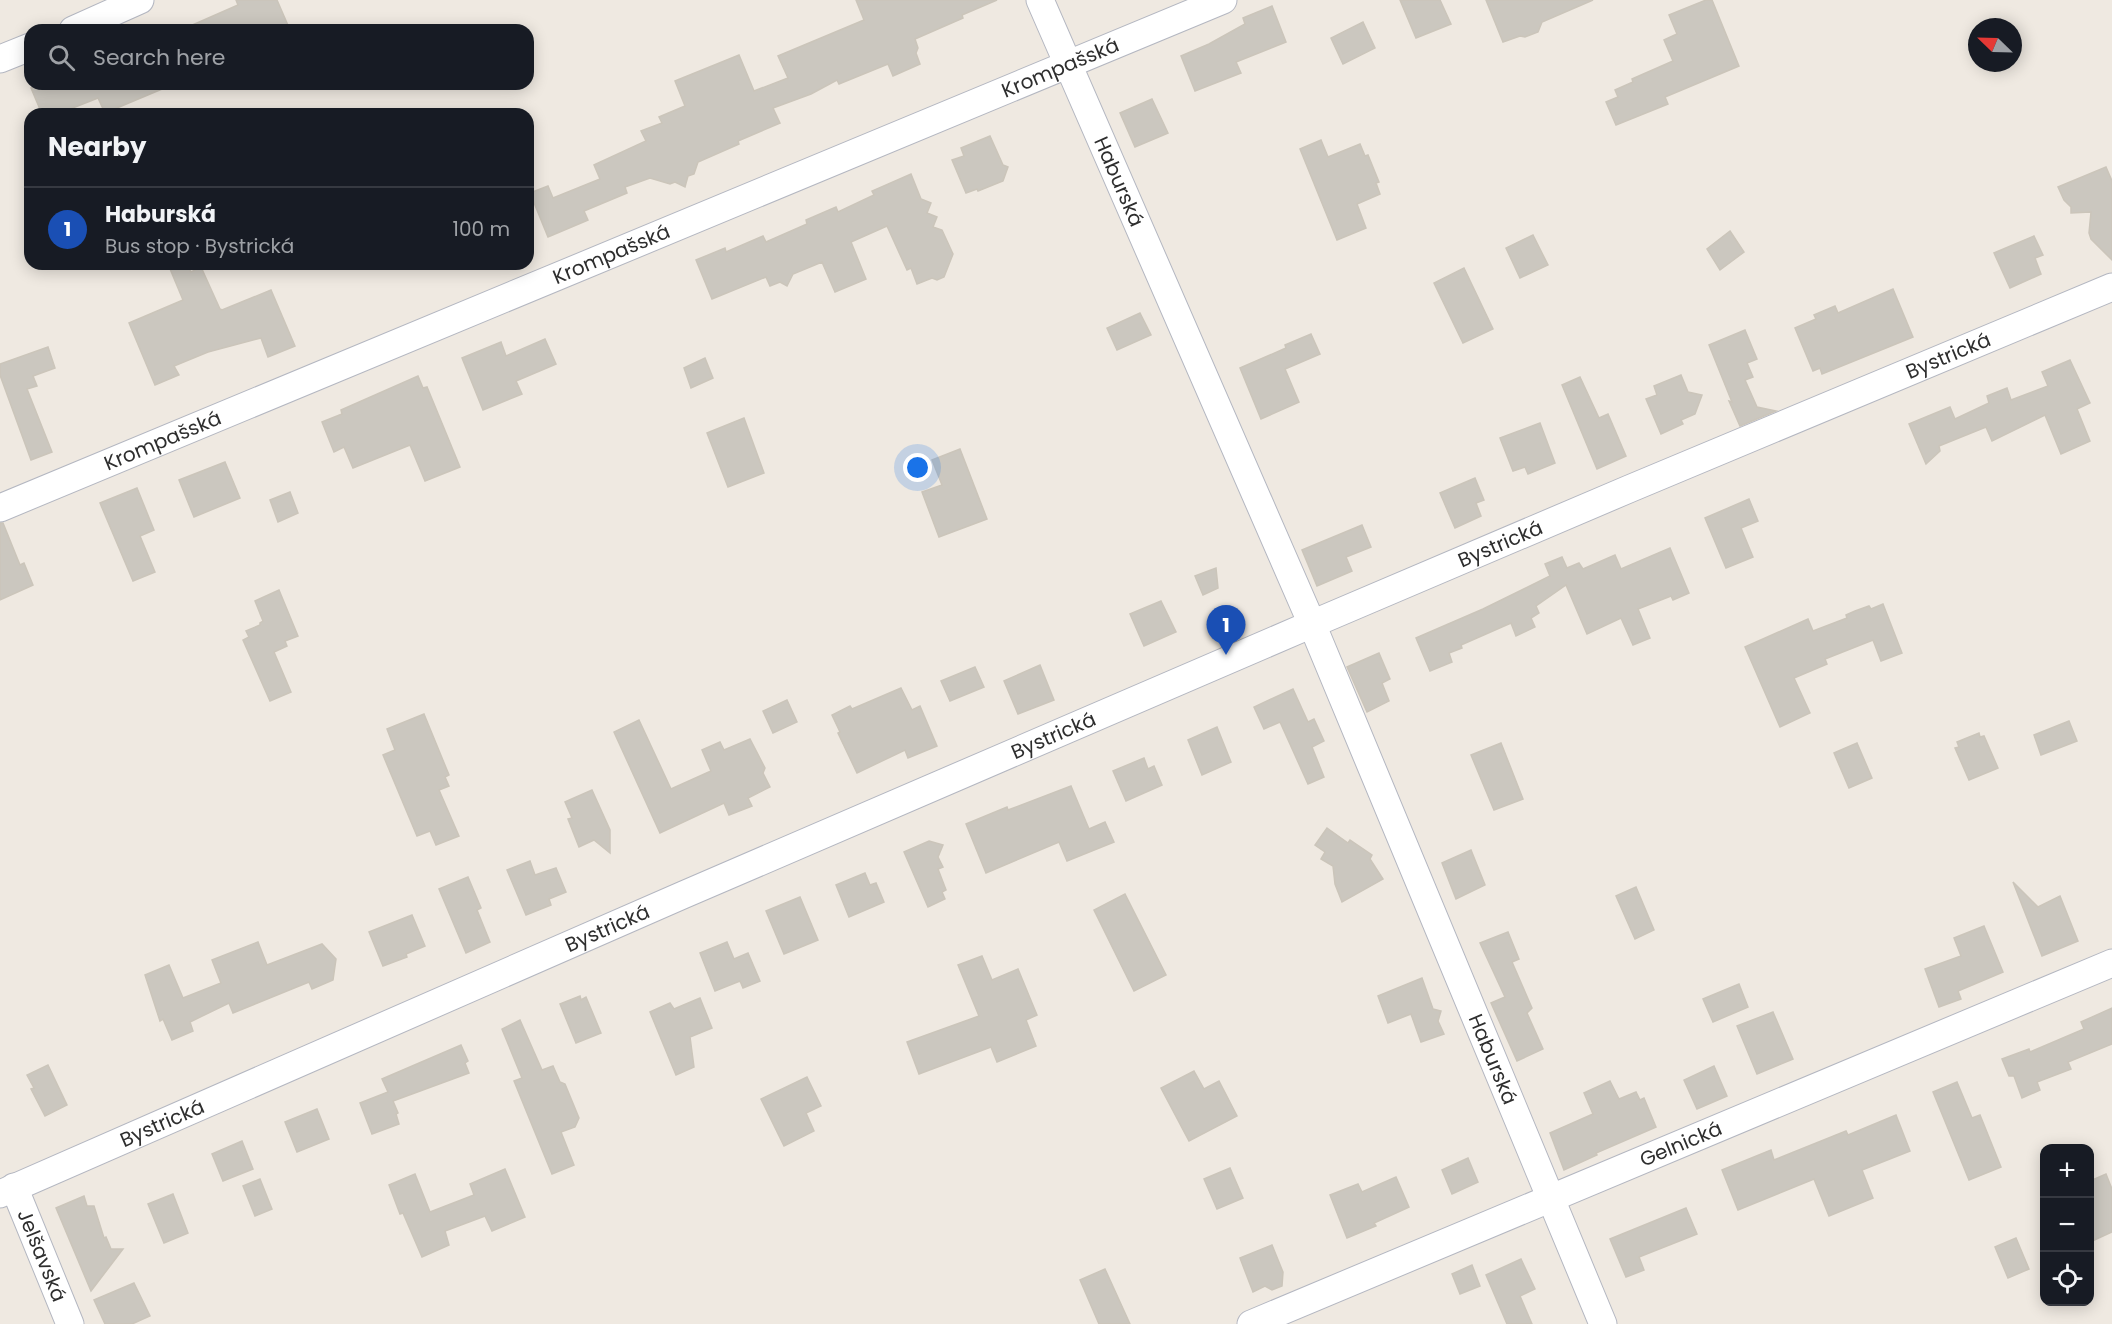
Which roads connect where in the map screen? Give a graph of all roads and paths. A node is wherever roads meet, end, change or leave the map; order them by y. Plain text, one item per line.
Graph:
1 (140, 0) edge
2 (1040, 0) edge
3 (1223, 0) edge
4 (87, 24) edge
5 (24, 49) edge
6 (0, 59) edge
7 (1068, 65) junction
8 (2112, 287) edge
9 (0, 508) edge
10 (1312, 624) junction
11 (2112, 963) edge
12 (7, 1191) edge
13 (1551, 1197) junction
14 (70, 1324) edge
15 (1251, 1324) edge
16 (1603, 1324) edge

1 - 4 street
2 - 7 street, Haburská
3 - 7 street, Krompašská
5 - 6 street
7 - 9 street, Krompašská
7 - 10 street, Haburská
8 - 10 street, Bystrická
10 - 12 street, Bystrická
10 - 13 street, Haburská
11 - 13 street, Gelnická
12 - 14 street, Jelšavská
13 - 15 street, Gelnická
13 - 16 street, Haburská

